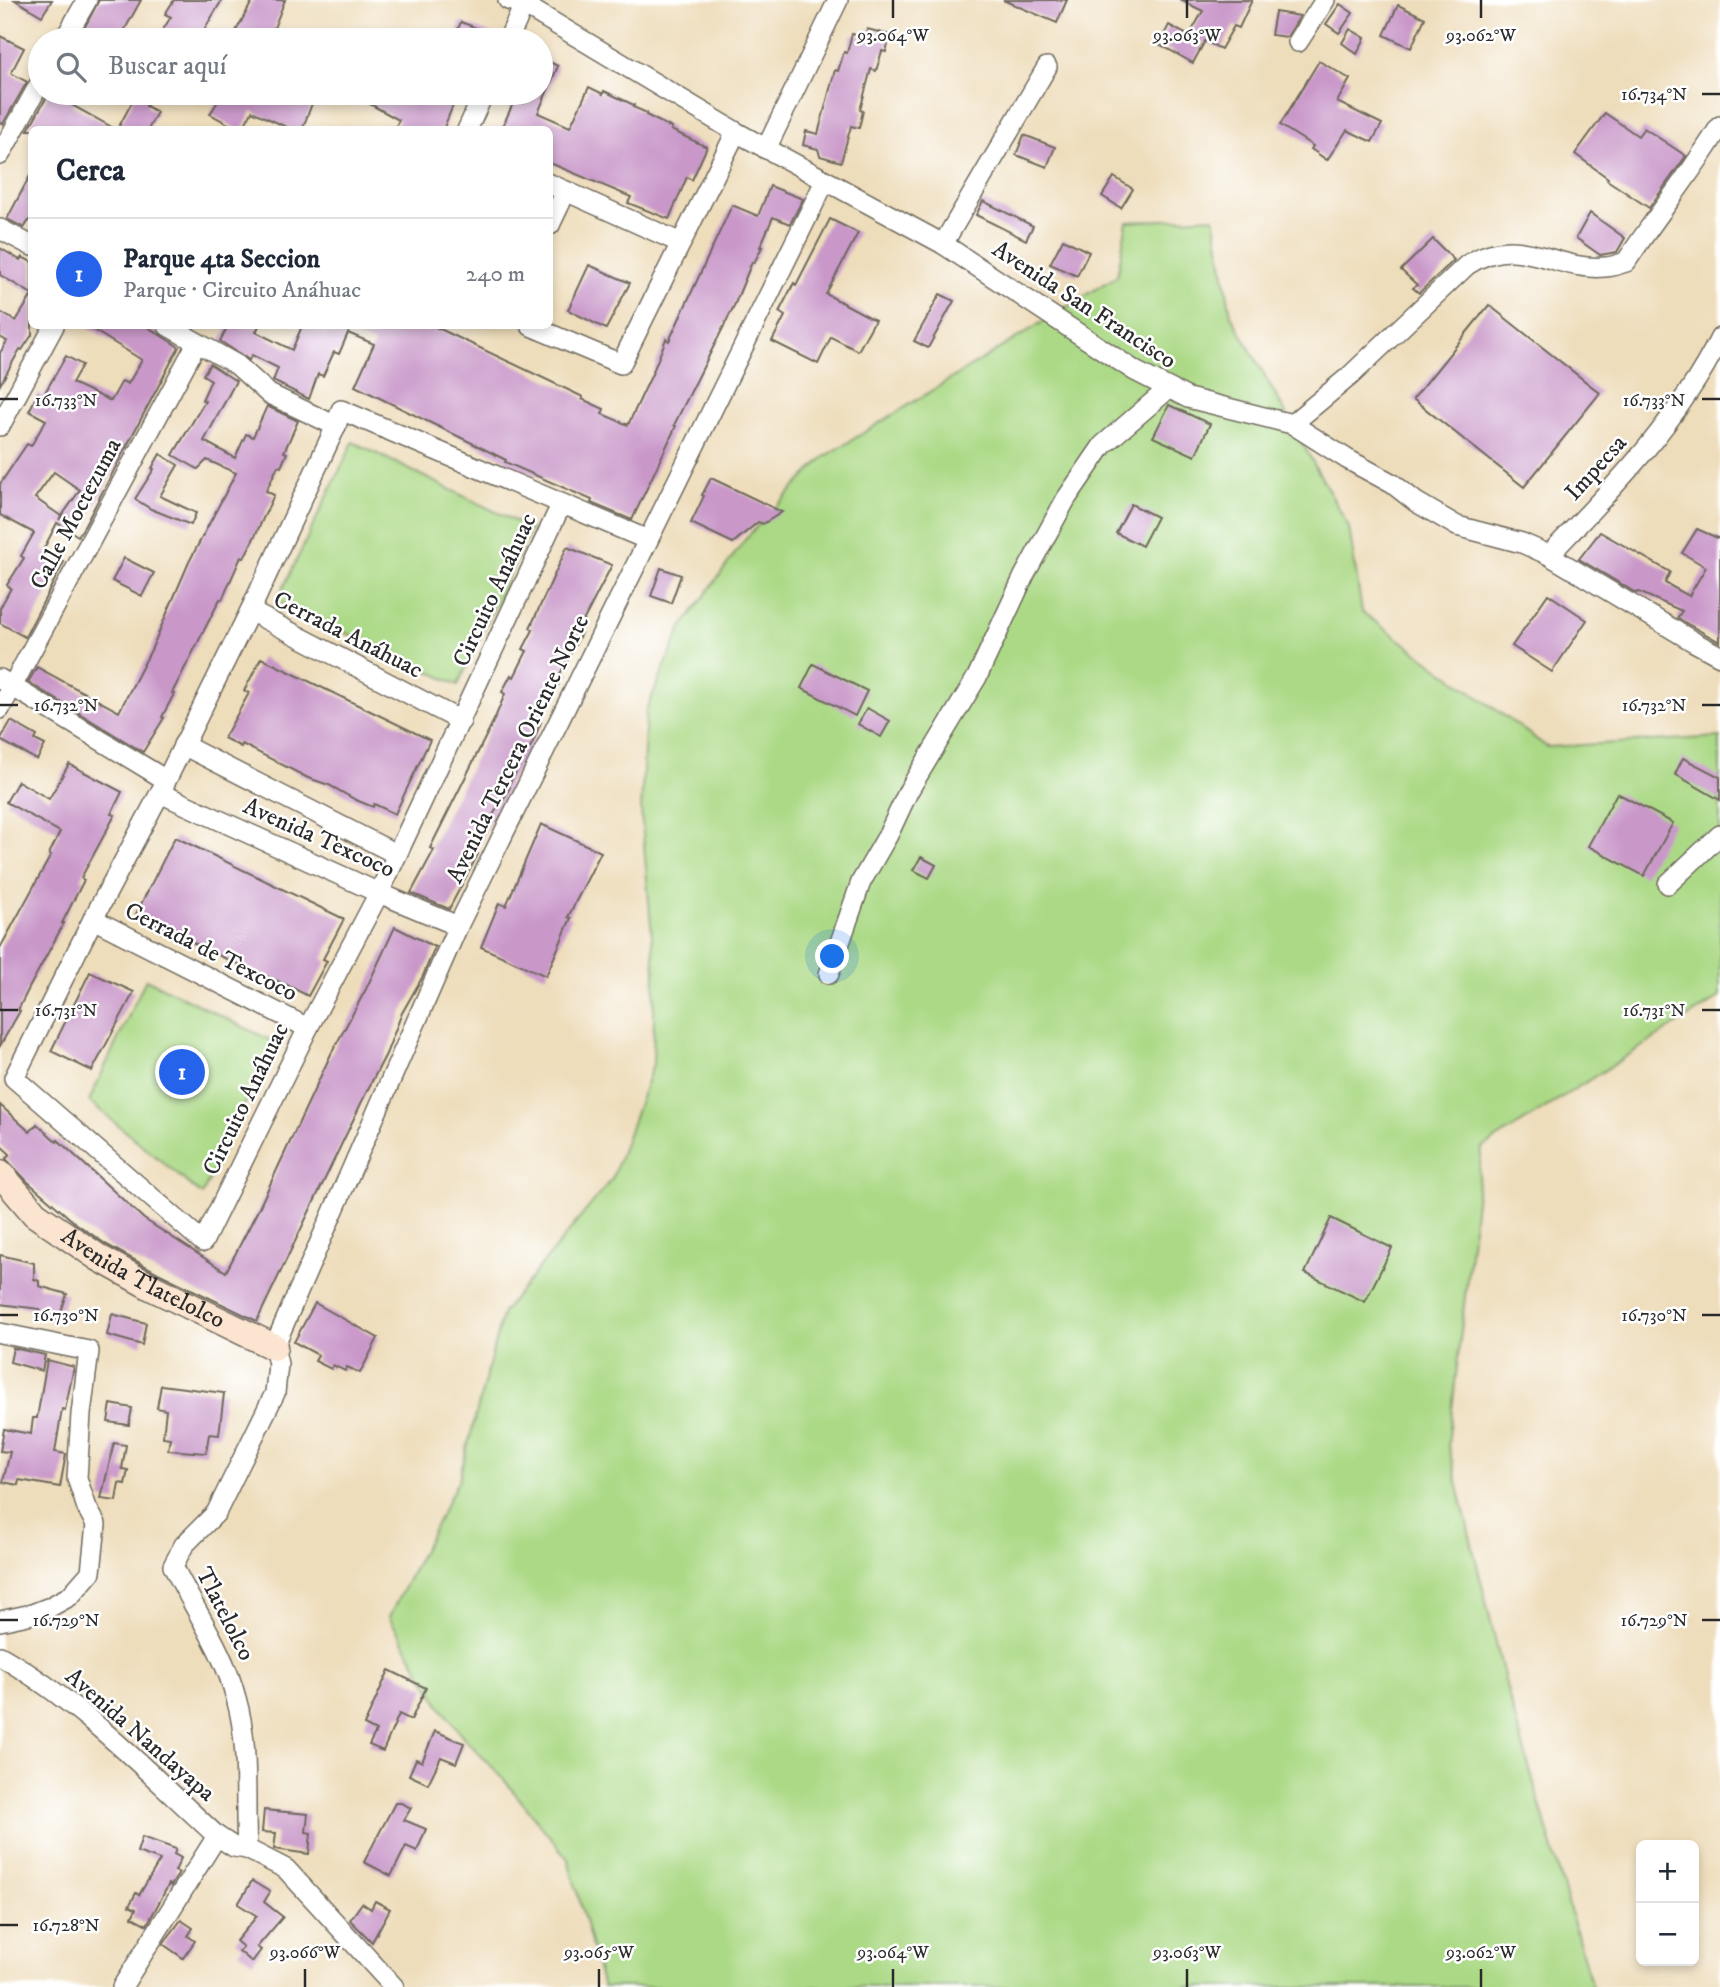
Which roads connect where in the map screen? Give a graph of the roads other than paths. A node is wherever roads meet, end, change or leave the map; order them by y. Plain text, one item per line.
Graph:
1 (86, 0) edge
2 (838, 0) edge
3 (1325, 0) edge
4 (516, 2) edge
5 (71, 28) edge
6 (511, 28) edge
7 (1298, 42) dead end
8 (1047, 67) dead end
9 (28, 105) edge
10 (478, 105) edge
11 (469, 126) edge
12 (1720, 126) edge
13 (736, 132) junction
14 (766, 149) junction
15 (0, 155) edge
16 (825, 181) junction
17 (558, 187) edge
18 (553, 211) edge
19 (0, 229) edge
20 (681, 243) junction
21 (28, 244) edge
22 (943, 244) junction
23 (52, 329) edge
24 (173, 329) edge
25 (538, 329) edge
26 (1720, 338) edge
27 (197, 343) junction
28 (1168, 389) junction
29 (1292, 424) junction
30 (0, 426) edge
31 (337, 426) junction
32 (561, 505) junction
33 (648, 540) junction
34 (1549, 555) junction
35 (250, 611) junction
36 (1720, 656) edge
37 (6, 683) edge
38 (0, 709) edge
39 (461, 721) junction
40 (183, 745) junction
41 (163, 786) junction
42 (1720, 835) edge
43 (396, 854) junction
44 (1668, 884) dead end
45 (379, 893) junction
46 (93, 919) junction
47 (458, 926) junction
48 (829, 974) dead end
49 (308, 1027) junction
50 (0, 1173) edge
51 (0, 1333) edge
52 (274, 1347) junction
53 (0, 1621) edge
54 (0, 1656) edge
55 (217, 1836) junction
56 (247, 1849) junction
57 (122, 1987) edge
58 (394, 1987) edge

1 - 5 street
2 - 14 street
3 - 7 street
4 - 6 street
4 - 13 street, Avenida San Francisco
8 - 22 street
9 - 15 street
10 - 11 street
12 - 29 street
13 - 14 street, Avenida San Francisco
13 - 20 street
14 - 16 street, Avenida San Francisco
16 - 22 street, Avenida San Francisco
16 - 33 street, Avenida Tercera Oriente Norte
17 - 18 street
17 - 20 street
19 - 21 street
20 - 25 street
22 - 28 street, Avenida San Francisco
23 - 30 street
24 - 27 street
26 - 34 street, Impecsa
27 - 31 street
27 - 37 street, Calle Moctezuma
28 - 29 street, Avenida San Francisco
28 - 48 street
29 - 34 street, Avenida San Francisco
31 - 32 street, Circuito Anáhuac
31 - 35 street, Circuito Anáhuac
32 - 33 street
32 - 39 street, Circuito Anáhuac
33 - 47 street, Avenida Tercera Oriente Norte
34 - 36 street, Avenida San Francisco
35 - 39 street, Cerrada Anáhuac
35 - 40 street, Circuito Anáhuac
37 - 38 street, Calle Moctezuma
37 - 41 street, Avenida Texcoco
39 - 43 street, Circuito Anáhuac
40 - 41 street, Circuito Anáhuac
40 - 43 street
41 - 45 street, Avenida Texcoco
41 - 46 street, Circuito Anáhuac
42 - 44 street
43 - 45 street, Circuito Anáhuac
45 - 47 street, Avenida Texcoco
45 - 49 street, Circuito Anáhuac
46 - 49 street, Cerrada de Texcoco
46 - 49 street, Circuito Anáhuac
47 - 52 street, Avenida Tercera Oriente Norte
50 - 52 street, Avenida Tlatelolco
51 - 53 street
52 - 56 street, Tlatelolco
54 - 55 street, Avenida Nandayapa
55 - 56 street, Avenida Nandayapa
55 - 57 street
56 - 58 street, Avenida Nandayapa

